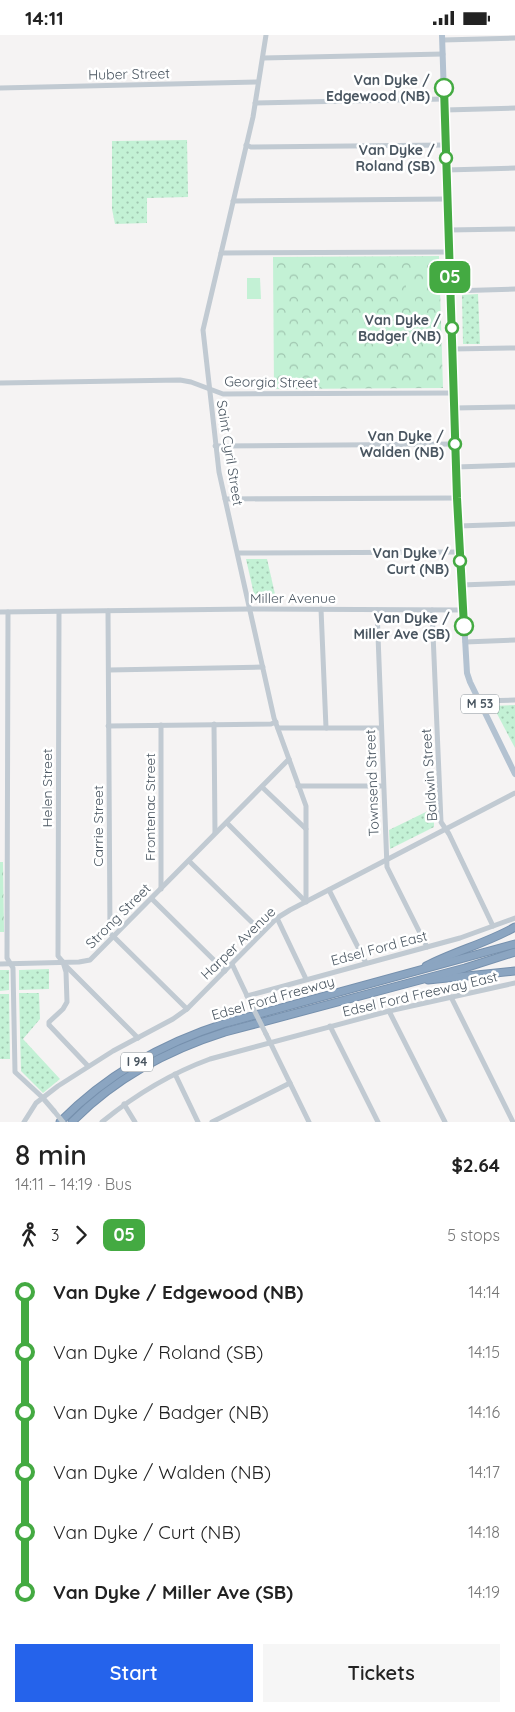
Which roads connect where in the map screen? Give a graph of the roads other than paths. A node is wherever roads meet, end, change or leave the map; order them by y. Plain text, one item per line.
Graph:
1 (266, 35) edge
2 (442, 37) edge
3 (515, 38) edge
4 (443, 54) junction
5 (262, 58) junction
6 (258, 82) junction
7 (0, 88) edge
8 (444, 99) junction
9 (255, 103) junction
10 (515, 108) edge
11 (444, 110) junction
12 (246, 145) junction
13 (446, 145) junction
14 (515, 168) edge
15 (446, 170) junction
16 (447, 199) junction
17 (233, 201) junction
18 (515, 229) edge
19 (448, 230) junction
20 (449, 252) junction
21 (221, 253) junction
22 (515, 289) edge
23 (450, 291) junction
24 (515, 348) edge
25 (452, 349) junction
26 (0, 383) edge
27 (209, 390) junction
28 (454, 393) junction
29 (515, 407) edge
30 (454, 408) junction
31 (455, 444) junction
32 (215, 446) junction
33 (515, 465) edge
34 (456, 467) junction
35 (457, 498) junction
36 (225, 499) junction
37 (515, 524) edge
38 (458, 526) junction
39 (460, 552) junction
40 (238, 553) junction
41 (515, 583) edge
42 (461, 585) junction
43 (251, 609) junction
44 (321, 609) junction
45 (377, 610) junction
46 (432, 610) junction
47 (463, 610) junction
48 (108, 611) junction
49 (8, 612) junction
50 (59, 612) junction
51 (0, 613) edge
52 (515, 640) edge
53 (465, 642) junction
54 (263, 667) junction
55 (108, 669) junction
56 (515, 700) edge
57 (479, 701) junction
58 (161, 725) junction
59 (214, 725) junction
60 (277, 725) junction
61 (108, 726) junction
62 (326, 728) junction
63 (382, 728) junction
64 (289, 759) junction
65 (515, 774) edge
66 (298, 785) junction
67 (384, 786) junction
68 (262, 787) junction
69 (515, 793) edge
70 (227, 823) junction
71 (306, 829) junction
72 (445, 829) junction
73 (215, 833) junction
74 (386, 860) junction
75 (189, 861) junction
76 (161, 889) junction
77 (330, 890) junction
78 (152, 899) junction
79 (306, 901) junction
80 (276, 918) junction
81 (515, 918) edge
82 (493, 926) junction
83 (515, 927) edge
84 (262, 932) junction
85 (113, 937) junction
86 (515, 944) edge
87 (427, 947) junction
88 (515, 952) edge
89 (63, 962) junction
90 (10, 963) junction
91 (232, 963) junction
92 (366, 963) junction
93 (0, 964) edge
94 (225, 971) junction
95 (515, 971) edge
96 (412, 972) junction
97 (306, 979) junction
98 (418, 981) junction
99 (515, 983) edge
100 (247, 995) junction
101 (451, 997) junction
102 (187, 1009) junction
103 (389, 1011) junction
104 (330, 1026) junction
105 (138, 1038) junction
106 (270, 1043) junction
107 (88, 1066) junction
108 (175, 1074) junction
109 (290, 1083) junction
110 (42, 1097) junction
111 (124, 1104) junction
112 (512, 1120) edge
113 (24, 1122) edge
114 (61, 1122) edge
115 (72, 1122) edge
116 (102, 1122) edge
117 (135, 1122) edge
118 (198, 1122) edge
119 (212, 1122) edge
120 (310, 1122) edge
121 (378, 1122) edge
122 (445, 1122) edge
123 (505, 1122) edge

1 - 5 street, Saint Cyril Street
2 - 3 street
2 - 4 main road, M 53
4 - 5 street
4 - 8 main road, M 53
5 - 6 street, Saint Cyril Street
6 - 7 street, Huber Street
6 - 9 street, Saint Cyril Street
8 - 9 street
8 - 11 main road, M 53
9 - 12 street, Saint Cyril Street
10 - 11 street
11 - 13 main road, M 53
12 - 13 street
12 - 17 street, Saint Cyril Street
13 - 15 main road, M 53
14 - 15 street
15 - 16 main road, M 53
16 - 17 street
16 - 19 main road, M 53
17 - 21 street, Saint Cyril Street
18 - 19 street
19 - 20 main road, M 53
20 - 21 street
20 - 23 main road, M 53
21 - 27 street, Saint Cyril Street
22 - 23 street
23 - 25 main road, M 53
24 - 25 street
25 - 28 main road, M 53
26 - 27 street, Georgia Street
27 - 28 street, Georgia Street
27 - 32 street, Saint Cyril Street
28 - 30 main road, M 53
29 - 30 street
30 - 31 main road, M 53
31 - 32 street
31 - 34 main road, M 53
32 - 36 street, Saint Cyril Street
33 - 34 street
34 - 35 main road, M 53
35 - 36 street
35 - 38 main road, M 53
36 - 40 street, Saint Cyril Street
37 - 38 street
38 - 39 main road, M 53
39 - 40 street
39 - 42 main road, M 53
40 - 43 street, Saint Cyril Street
41 - 42 street
42 - 47 main road, M 53
43 - 44 street, Miller Avenue
43 - 48 street, Miller Avenue
43 - 54 street, Saint Cyril Street
44 - 45 street, Miller Avenue
44 - 62 street
45 - 46 street, Miller Avenue
45 - 63 street, Townsend Street
46 - 47 street, Miller Avenue
46 - 72 street, Baldwin Street
47 - 53 main road, M 53
48 - 50 street, Miller Avenue
48 - 55 street, Carrie Street
49 - 50 street, Miller Avenue
49 - 51 street, Miller Avenue
49 - 90 street
50 - 89 street, Helen Street
52 - 53 street
53 - 57 main road, M 53
54 - 55 street
54 - 60 street, Saint Cyril Street
55 - 61 street, Carrie Street
56 - 57 street
57 - 65 main road, M 53
58 - 59 street
58 - 61 street
58 - 76 street, Frontenac Street
59 - 60 street
59 - 73 street
60 - 62 street
60 - 64 street, Saint Cyril Street
61 - 85 street, Carrie Street
62 - 63 street
63 - 67 street, Townsend Street
64 - 66 street, Saint Cyril Street
64 - 68 street, Strong Street
66 - 67 street
66 - 71 street, Saint Cyril Street
67 - 74 street, Townsend Street
68 - 70 street, Strong Street
68 - 71 street
69 - 72 street, Harper Avenue
70 - 73 street, Strong Street
70 - 79 street
71 - 79 street, Saint Cyril Street
72 - 74 street, Harper Avenue
72 - 82 street, Baldwin Street
73 - 75 street, Strong Street
74 - 77 street, Harper Avenue
74 - 87 street, Townsend Street
75 - 76 street, Strong Street
75 - 84 street
76 - 78 street, Strong Street
77 - 79 street, Harper Avenue
77 - 92 street
78 - 85 street, Strong Street
78 - 94 street
79 - 80 street, Harper Avenue
80 - 84 street, Harper Avenue
80 - 97 street
81 - 82 street, Edsel Ford East
82 - 87 street, Edsel Ford East
83 - 96 highway
84 - 91 street, Harper Avenue
85 - 89 street, Strong Street
85 - 102 street
86 - 96 highway, Edsel Ford Freeway / I 94
87 - 92 street, Edsel Ford East
88 - 98 highway, Edsel Ford Freeway / I 94
89 - 90 street, Strong Street
89 - 105 street
89 - 107 street, Helen Street
90 - 93 street, Strong Street
90 - 110 street
91 - 94 street, Harper Avenue
91 - 100 street
92 - 97 street, Edsel Ford East
94 - 102 street, Harper Avenue
95 - 98 highway
96 - 114 highway, Edsel Ford Freeway / I 94
97 - 100 street, Edsel Ford East
98 - 115 highway, Edsel Ford Freeway / I 94
99 - 101 street, Edsel Ford Freeway East
100 - 106 street, bridge
101 - 103 street, Edsel Ford Freeway East
101 - 112 street
102 - 105 street, Harper Avenue
103 - 104 street, Edsel Ford Freeway East
103 - 122 street
104 - 106 street, Edsel Ford Freeway East
104 - 121 street
105 - 107 street, Harper Avenue
106 - 108 street
106 - 109 street
107 - 110 street, Harper Avenue
108 - 111 street
108 - 118 street
109 - 119 street
109 - 120 street
110 - 113 street, Harper Avenue
110 - 114 street, bridge
111 - 116 street
111 - 117 street
112 - 123 street

